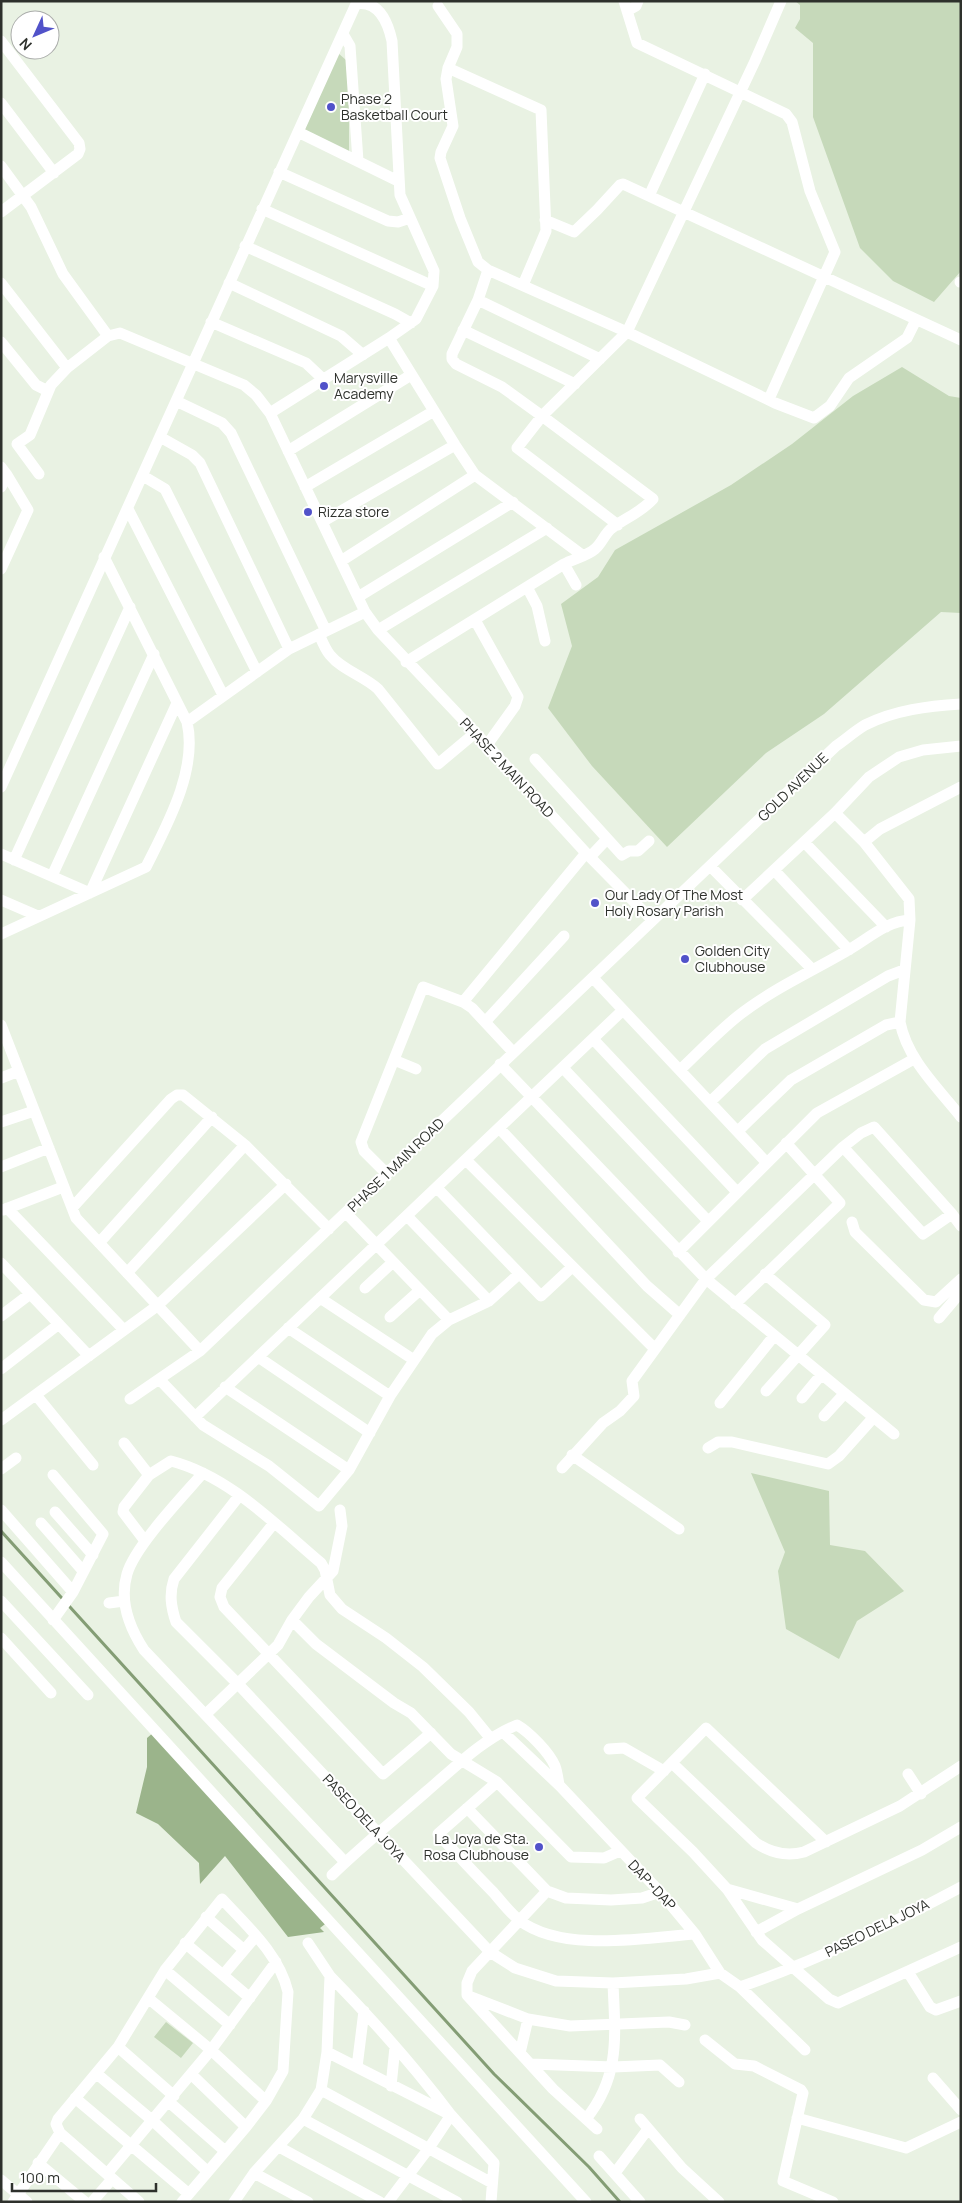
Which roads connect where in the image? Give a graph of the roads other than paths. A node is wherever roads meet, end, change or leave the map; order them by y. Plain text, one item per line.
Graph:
1 (638, 1) edge
2 (780, 1) edge
3 (438, 6) dead end
4 (625, 6) edge
5 (343, 34) junction
6 (1, 41) edge
7 (448, 68) junction
8 (705, 74) junction
9 (740, 91) junction
10 (1, 103) edge
11 (298, 132) junction
12 (358, 161) junction
13 (2, 167) edge
14 (54, 172) junction
15 (279, 172) junction
16 (398, 181) junction
17 (23, 196) junction
18 (649, 196) junction
19 (262, 209) junction
20 (683, 211) junction
21 (1, 212) edge
22 (410, 218) junction
23 (545, 220) junction
24 (245, 246) junction
25 (488, 270) junction
26 (824, 277) junction
27 (229, 284) junction
28 (523, 285) junction
29 (432, 286) junction
30 (3, 290) edge
31 (478, 300) junction
32 (916, 320) junction
33 (211, 322) junction
34 (411, 323) junction
35 (463, 330) junction
36 (627, 332) junction
37 (108, 336) junction
38 (389, 338) junction
39 (961, 340) edge
40 (1, 342) edge
41 (363, 355) junction
42 (600, 359) junction
43 (194, 363) junction
44 (67, 368) junction
45 (411, 375) junction
46 (323, 379) junction
47 (575, 384) junction
48 (48, 391) junction
49 (769, 399) junction
50 (176, 401) junction
51 (434, 411) junction
52 (270, 412) junction
53 (542, 416) junction
54 (160, 437) junction
55 (455, 445) junction
56 (288, 452) junction
57 (4, 471) edge
58 (39, 474) dead end
59 (475, 475) junction
60 (143, 476) junction
61 (1, 487) edge
62 (305, 487) junction
63 (513, 502) junction
64 (128, 509) junction
65 (322, 522) junction
66 (618, 525) junction
67 (547, 528) junction
68 (582, 555) junction
69 (104, 557) junction
70 (341, 561) junction
71 (564, 564) junction
72 (1, 569) edge
73 (576, 585) dead end
74 (527, 587) junction
75 (358, 597) junction
76 (130, 608) junction
77 (365, 612) junction
78 (475, 620) junction
79 (378, 630) junction
80 (323, 632) junction
81 (545, 641) dead end
82 (289, 649) junction
83 (154, 654) junction
84 (406, 662) junction
85 (256, 672) junction
86 (223, 695) junction
87 (177, 702) junction
88 (961, 704) edge
89 (187, 722) junction
90 (475, 733) junction
91 (487, 744) junction
92 (961, 746) edge
93 (535, 759) dead end
94 (1, 787) edge
95 (961, 787) edge
96 (835, 813) junction
97 (607, 839) junction
98 (649, 841) dead end
99 (804, 842) junction
100 (864, 842) junction
101 (1, 854) edge
102 (588, 855) junction
103 (14, 860) junction
104 (710, 866) junction
105 (774, 870) junction
106 (52, 876) junction
107 (90, 893) junction
108 (1, 900) edge
109 (742, 900) junction
110 (38, 916) junction
111 (652, 920) junction
112 (910, 920) junction
113 (886, 927) junction
114 (1, 934) edge
115 (564, 936) dead end
116 (849, 950) junction
117 (812, 969) junction
118 (904, 970) junction
119 (593, 978) junction
120 (463, 1002) junction
121 (623, 1010) junction
122 (486, 1022) junction
123 (900, 1022) junction
124 (2, 1030) edge
125 (593, 1039) junction
126 (513, 1052) junction
127 (914, 1058) junction
128 (394, 1060) junction
129 (500, 1064) junction
130 (416, 1068) dead end
131 (563, 1068) junction
132 (680, 1070) junction
133 (19, 1071) junction
134 (1, 1078) edge
135 (531, 1097) junction
136 (710, 1102) junction
137 (34, 1110) junction
138 (212, 1117) junction
139 (961, 1117) edge
140 (1, 1122) edge
141 (499, 1128) junction
142 (738, 1131) junction
143 (786, 1143) junction
144 (245, 1145) junction
145 (843, 1147) junction
146 (50, 1148) junction
147 (466, 1160) junction
148 (766, 1162) junction
149 (1, 1167) edge
150 (387, 1174) junction
151 (814, 1174) junction
152 (286, 1184) junction
153 (64, 1187) junction
154 (436, 1188) junction
155 (737, 1192) junction
156 (72, 1208) junction
157 (4, 1210) edge
158 (346, 1213) junction
159 (952, 1214) junction
160 (407, 1216) junction
161 (708, 1222) junction
162 (852, 1222) dead end
163 (961, 1226) edge
164 (330, 1229) junction
165 (99, 1243) junction
166 (376, 1245) junction
167 (678, 1252) junction
168 (393, 1262) junction
169 (2, 1265) edge
170 (571, 1268) junction
171 (127, 1273) junction
172 (519, 1274) junction
173 (765, 1274) junction
174 (706, 1279) junction
175 (961, 1279) edge
176 (365, 1288) dead end
177 (420, 1290) junction
178 (961, 1292) edge
179 (30, 1294) junction
180 (320, 1298) junction
181 (488, 1301) junction
182 (735, 1304) junction
183 (158, 1306) junction
184 (680, 1315) junction
185 (1, 1316) edge
186 (390, 1317) dead end
187 (940, 1318) dead end
188 (449, 1320) junction
189 (59, 1324) junction
190 (288, 1328) junction
191 (124, 1330) junction
192 (774, 1336) junction
193 (655, 1349) junction
194 (200, 1350) junction
195 (89, 1356) junction
196 (258, 1356) junction
197 (797, 1356) junction
198 (414, 1360) junction
199 (1, 1368) edge
200 (821, 1375) junction
201 (160, 1380) junction
202 (226, 1387) junction
203 (766, 1392) dead end
204 (844, 1394) junction
205 (36, 1395) junction
206 (390, 1396) junction
207 (802, 1398) dead end
208 (130, 1399) dead end
209 (720, 1403) dead end
210 (824, 1416) dead end
211 (194, 1417) junction
212 (874, 1418) junction
213 (1, 1420) edge
214 (370, 1433) junction
215 (894, 1434) dead end
216 (124, 1444) dead end
217 (708, 1448) dead end
218 (572, 1455) junction
219 (16, 1458) dead end
220 (93, 1465) dead end
221 (562, 1468) dead end
222 (1, 1469) edge
223 (349, 1470) junction
224 (203, 1473) junction
225 (54, 1475) dead end
226 (149, 1475) junction
227 (239, 1496) junction
228 (1, 1510) edge
229 (340, 1510) dead end
230 (55, 1512) dead end
231 (41, 1523) dead end
232 (274, 1523) junction
233 (679, 1529) dead end
234 (146, 1541) junction
235 (93, 1555) junction
236 (1, 1562) edge
237 (83, 1571) junction
238 (327, 1579) junction
239 (70, 1597) junction
240 (124, 1600) junction
241 (1, 1601) edge
242 (109, 1603) dead end
243 (55, 1617) junction
244 (292, 1620) junction
245 (1, 1638) edge
246 (269, 1654) junction
247 (238, 1684) junction
248 (51, 1692) dead end
249 (88, 1695) dead end
250 (206, 1714) junction
251 (431, 1733) junction
252 (504, 1733) junction
253 (491, 1738) junction
254 (609, 1749) dead end
255 (461, 1762) junction
256 (961, 1766) edge
257 (668, 1767) junction
258 (908, 1774) dead end
259 (497, 1782) junction
260 (560, 1786) junction
261 (921, 1794) junction
262 (467, 1808) junction
263 (961, 1827) edge
264 (378, 1833) junction
265 (826, 1842) junction
266 (620, 1851) junction
267 (345, 1862) junction
268 (332, 1876) dead end
269 (961, 1887) edge
270 (727, 1889) junction
271 (546, 1891) junction
272 (660, 1892) junction
273 (798, 1909) junction
274 (206, 1917) junction
275 (519, 1920) junction
276 (756, 1932) junction
277 (695, 1934) junction
278 (256, 1936) junction
279 (185, 1943) junction
280 (308, 1943) dead end
281 (961, 1947) edge
282 (244, 1950) junction
283 (490, 1952) junction
284 (276, 1962) junction
285 (793, 1968) junction
286 (165, 1970) junction
287 (908, 1972) junction
288 (720, 1973) junction
289 (223, 1974) junction
290 (330, 1976) junction
291 (613, 1983) junction
292 (740, 1987) junction
293 (467, 1995) junction
294 (148, 1998) junction
295 (250, 1998) junction
296 (961, 2001) edge
297 (364, 2011) junction
298 (528, 2019) junction
299 (230, 2025) junction
300 (685, 2025) dead end
301 (615, 2026) junction
302 (705, 2040) dead end
303 (118, 2047) junction
304 (395, 2047) junction
305 (211, 2050) junction
306 (805, 2050) dead end
307 (327, 2052) junction
308 (520, 2053) junction
309 (531, 2064) junction
310 (357, 2067) junction
311 (612, 2068) junction
312 (97, 2074) junction
313 (191, 2074) junction
314 (934, 2078) dead end
315 (679, 2082) dead end
316 (391, 2086) junction
317 (321, 2090) junction
318 (75, 2098) junction
319 (172, 2099) junction
320 (266, 2101) junction
321 (961, 2110) edge
322 (451, 2115) junction
323 (797, 2118) junction
324 (303, 2119) junction
325 (586, 2119) junction
326 (640, 2119) dead end
327 (153, 2121) junction
328 (961, 2122) edge
329 (246, 2127) junction
330 (597, 2129) dead end
331 (648, 2129) junction
332 (60, 2133) junction
333 (132, 2146) junction
334 (279, 2147) junction
335 (429, 2148) junction
336 (225, 2151) junction
337 (599, 2156) dead end
338 (38, 2163) junction
339 (207, 2171) junction
340 (254, 2173) junction
341 (615, 2173) junction
342 (409, 2175) junction
343 (110, 2176) junction
344 (1, 2180) edge
345 (492, 2184) junction
346 (186, 2198) edge
347 (19, 2199) edge
348 (86, 2202) edge
349 (92, 2202) edge
350 (139, 2202) edge
351 (233, 2202) edge
352 (308, 2202) edge
353 (380, 2202) edge
354 (388, 2202) edge
355 (457, 2202) edge
356 (491, 2202) edge
357 (586, 2202) edge
358 (640, 2202) edge
359 (719, 2202) edge
360 (833, 2202) edge

1 - 4 street
2 - 9 street
3 - 7 street
4 - 8 street
5 - 11 street
5 - 12 street
5 - 16 street
6 - 14 street
7 - 23 street
7 - 25 street
8 - 9 street
8 - 18 street
9 - 20 street
9 - 26 street
10 - 14 street
11 - 12 street
11 - 15 street
12 - 16 street
13 - 17 street
14 - 17 street
15 - 19 street
15 - 22 street
16 - 22 street
17 - 21 street
17 - 37 street
18 - 20 street
18 - 23 street
19 - 24 street
19 - 29 street
20 - 26 street
20 - 36 street
22 - 29 street
23 - 28 street
24 - 27 street
24 - 34 street
25 - 28 street
25 - 31 street
26 - 32 street
26 - 49 street
27 - 33 street
27 - 41 street
28 - 36 street
29 - 34 street
30 - 44 street
31 - 35 street
31 - 42 street
32 - 39 street
32 - 49 street
33 - 43 street
33 - 46 street
34 - 38 street
35 - 47 street
35 - 53 street
36 - 42 street
36 - 49 street
37 - 43 street, PHASE 2 MAIN ROAD
37 - 44 street
38 - 41 street
38 - 45 street
40 - 48 street
41 - 46 street
42 - 47 street
43 - 50 street
43 - 52 street, PHASE 2 MAIN ROAD
44 - 48 street
45 - 51 street
45 - 56 street
46 - 52 street
47 - 53 street
48 - 58 street
50 - 54 street
50 - 80 street
51 - 55 street
51 - 62 street
52 - 56 street, PHASE 2 MAIN ROAD
53 - 66 street
53 - 66 street
54 - 60 street
54 - 82 street
55 - 59 street
55 - 65 street
56 - 62 street, PHASE 2 MAIN ROAD
57 - 61 street
57 - 72 street
59 - 63 street
59 - 70 street
60 - 64 street
60 - 85 street
62 - 65 street, PHASE 2 MAIN ROAD
63 - 67 street
63 - 75 street
64 - 69 street
64 - 86 street
65 - 70 street, PHASE 2 MAIN ROAD
66 - 68 street
67 - 68 street
67 - 79 street
68 - 71 street
69 - 76 street
69 - 94 street
70 - 75 street, PHASE 2 MAIN ROAD
71 - 73 street
71 - 74 street
74 - 78 street
74 - 81 street
75 - 77 street, PHASE 2 MAIN ROAD
76 - 83 street
76 - 103 street
77 - 79 street, PHASE 2 MAIN ROAD
77 - 80 street
78 - 84 street
78 - 91 street
79 - 84 street, PHASE 2 MAIN ROAD
80 - 82 street
80 - 90 street
82 - 85 street
83 - 87 street
83 - 106 street
84 - 90 street, PHASE 2 MAIN ROAD
85 - 86 street
86 - 89 street
87 - 89 street
87 - 107 street
88 - 104 street, GOLD AVENUE
89 - 107 street
90 - 91 street, PHASE 2 MAIN ROAD
91 - 102 street, PHASE 2 MAIN ROAD
92 - 96 street
93 - 97 street
95 - 100 street
96 - 99 street
96 - 100 street
97 - 98 street
97 - 102 street
99 - 105 street
99 - 113 street
100 - 112 street
101 - 103 street
102 - 111 street, PHASE 2 MAIN ROAD
102 - 120 street
103 - 106 street
104 - 109 street
104 - 111 street, GOLD AVENUE
105 - 109 street
105 - 116 street
106 - 107 street
107 - 110 street
108 - 110 street
109 - 117 street
110 - 114 street
111 - 119 street, PHASE 1 MAIN ROAD
112 - 113 street
112 - 118 street
113 - 116 street
115 - 122 street
116 - 117 street
117 - 132 street
118 - 123 street
118 - 136 street
119 - 121 street
119 - 126 street, PHASE 1 MAIN ROAD
120 - 122 street
120 - 128 street
121 - 125 street
121 - 132 street
122 - 126 street
123 - 127 street
123 - 142 street
124 - 133 street
125 - 131 street
125 - 155 street
126 - 129 street, PHASE 1 MAIN ROAD
127 - 139 street
127 - 143 street
128 - 130 street
128 - 150 street
129 - 135 street
129 - 150 street, PHASE 1 MAIN ROAD
131 - 135 street
131 - 161 street
132 - 136 street
133 - 134 street
133 - 137 street
135 - 141 street
135 - 167 street
136 - 142 street
137 - 140 street
137 - 146 street
138 - 144 street
138 - 156 street
138 - 165 street
141 - 147 street
141 - 184 street
142 - 148 street
143 - 148 street
143 - 151 street
144 - 152 street
144 - 171 street
145 - 151 street
145 - 159 street
145 - 159 street
146 - 149 street
146 - 153 street
147 - 154 street
147 - 170 street
148 - 155 street
150 - 158 street, PHASE 1 MAIN ROAD
151 - 173 street
151 - 174 street
152 - 164 street
152 - 183 street
153 - 156 street
153 - 157 street
154 - 160 street
154 - 172 street
155 - 161 street
156 - 165 street
157 - 191 street
158 - 164 street, PHASE 1 MAIN ROAD
158 - 166 street
159 - 163 street
160 - 166 street
160 - 181 street
161 - 167 street
162 - 175 street
164 - 194 street, PHASE 1 MAIN ROAD
165 - 171 street
166 - 168 street
166 - 180 street
167 - 174 street
168 - 176 street
168 - 177 street
169 - 179 street
170 - 172 street
170 - 193 street
171 - 183 street
172 - 181 street
173 - 182 street
173 - 197 street
174 - 182 street
174 - 184 street
177 - 186 street
177 - 188 street
178 - 187 street
179 - 185 street
179 - 189 street
180 - 190 street
180 - 198 street
181 - 188 street
182 - 192 street
183 - 191 street
183 - 194 street
184 - 193 street
188 - 198 street
189 - 195 street
189 - 199 street
190 - 196 street
190 - 206 street
191 - 195 street
192 - 197 street
192 - 209 street
193 - 218 street
194 - 201 street, PHASE 1 MAIN ROAD
195 - 205 street
196 - 202 street
196 - 214 street
197 - 200 street
197 - 203 street
198 - 206 street
200 - 204 street
200 - 207 street
201 - 208 street, PHASE 1 MAIN ROAD
201 - 211 street
202 - 211 street
202 - 223 street
204 - 210 street
204 - 212 street
205 - 213 street
205 - 220 street
206 - 214 street
211 - 223 street
212 - 215 street
212 - 217 street
214 - 223 street
216 - 226 street
218 - 221 street
218 - 233 street
219 - 222 street
224 - 226 street
224 - 227 street
224 - 234 street
225 - 235 street
226 - 234 street
227 - 232 street
227 - 247 street, PASEO DELA JOYA
228 - 239 street
229 - 238 street
230 - 235 street
231 - 237 street
232 - 238 street
232 - 246 street
234 - 240 street
235 - 237 street
236 - 243 street
237 - 239 street
238 - 244 street
238 - 253 street
239 - 243 street
240 - 242 street
240 - 250 street
241 - 249 street
243 - 357 street
244 - 246 street
244 - 251 street
245 - 248 street
246 - 247 street
246 - 251 street
247 - 250 street
247 - 264 street, PASEO DELA JOYA
250 - 267 street
251 - 255 street
252 - 253 street
252 - 260 street, DAP~DAP
252 - 260 street
253 - 255 street
254 - 257 street
255 - 259 street
255 - 264 street
256 - 261 street
257 - 265 street
257 - 265 street
257 - 270 street
258 - 261 street
259 - 262 street
259 - 266 street
260 - 266 street, DAP~DAP
261 - 265 street
262 - 271 street
262 - 275 street
263 - 273 street
264 - 267 street
264 - 283 street, PASEO DELA JOYA
266 - 272 street, DAP~DAP
267 - 268 street
269 - 285 street, PASEO DELA JOYA
270 - 273 street
270 - 276 street
271 - 272 street
271 - 275 street
272 - 277 street, DAP~DAP
273 - 276 street
274 - 278 street
274 - 279 street
274 - 282 street
275 - 277 street
275 - 283 street
276 - 285 street
277 - 288 street, DAP~DAP
278 - 282 street
278 - 284 street
279 - 286 street
279 - 289 street
280 - 290 street
281 - 287 street
282 - 289 street
283 - 291 street, PASEO DELA JOYA
283 - 293 street
284 - 295 street
284 - 320 street
285 - 287 street
285 - 292 street, PASEO DELA JOYA
286 - 294 street
286 - 299 street
287 - 296 street
288 - 291 street, PASEO DELA JOYA
288 - 292 street, DAP~DAP
289 - 295 street
290 - 297 street
290 - 307 street
291 - 301 street
292 - 306 street, DAP~DAP
293 - 298 street
293 - 308 street
294 - 303 street
294 - 305 street
295 - 299 street
297 - 304 street
297 - 310 street
298 - 301 street
298 - 308 street
299 - 305 street
300 - 301 street
301 - 311 street
302 - 323 street
303 - 312 street
303 - 319 street
304 - 316 street
304 - 322 street
305 - 313 street
305 - 320 street
307 - 310 street
307 - 317 street
308 - 309 street
309 - 311 street
309 - 325 street
310 - 316 street
311 - 315 street
311 - 325 street
312 - 318 street
312 - 327 street
313 - 319 street
313 - 329 street
314 - 321 street
316 - 322 street
317 - 324 street
317 - 335 street
318 - 332 street
318 - 333 street
319 - 327 street
319 - 336 street
320 - 329 street
322 - 335 street
322 - 345 street
323 - 328 street
323 - 360 street
324 - 334 street
324 - 342 street
325 - 330 street
326 - 331 street
327 - 333 street
327 - 339 street
329 - 336 street
331 - 341 street
331 - 359 street
332 - 338 street
332 - 343 street
333 - 343 street
333 - 346 street
334 - 340 street
334 - 353 street
335 - 342 street
335 - 345 street
336 - 339 street
337 - 341 street
338 - 347 street
338 - 348 street
339 - 346 street
340 - 351 street
340 - 352 street
341 - 358 street
342 - 354 street
342 - 355 street
343 - 349 street
343 - 350 street
344 - 347 street
345 - 356 street

